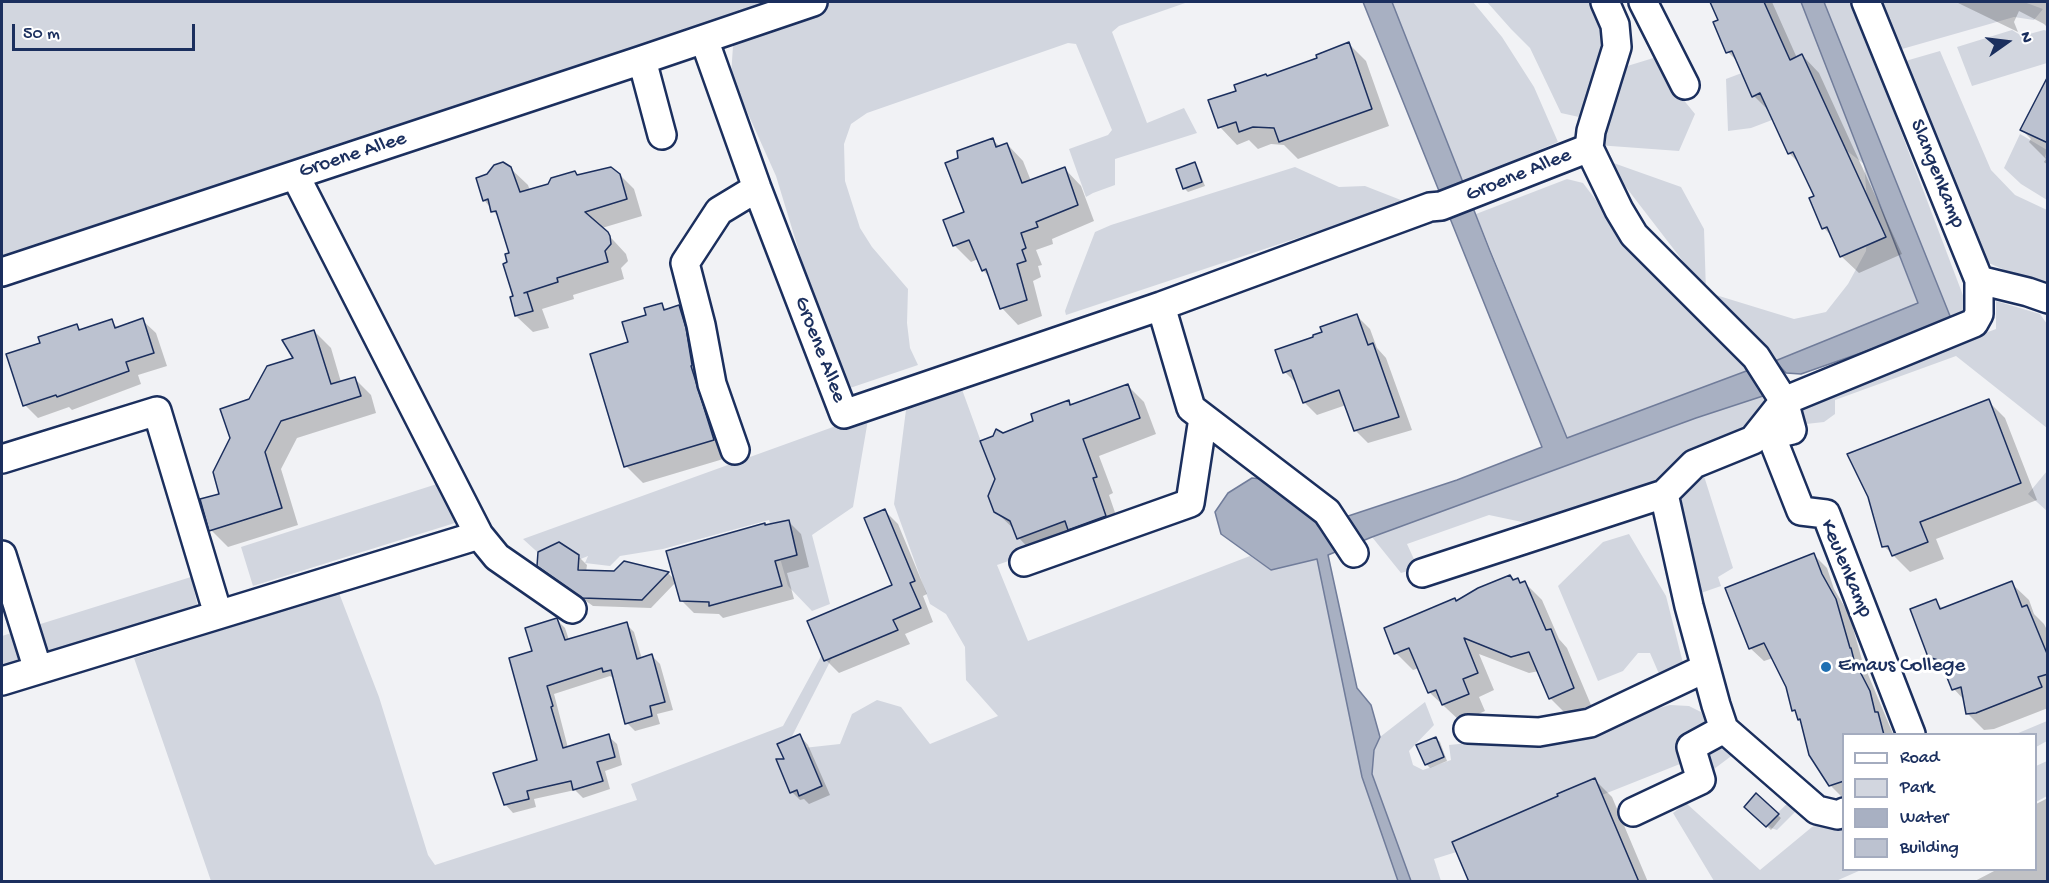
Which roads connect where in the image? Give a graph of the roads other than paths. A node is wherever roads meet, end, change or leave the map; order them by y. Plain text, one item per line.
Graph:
1 (813, 2) edge
2 (1643, 2) edge
3 (1866, 2) edge
4 (1614, 4) edge
5 (704, 39) junction
6 (642, 60) junction
7 (1685, 85) dead end
8 (662, 135) dead end
9 (1589, 148) junction
10 (296, 175) junction
11 (757, 188) junction
12 (2, 272) edge
13 (1979, 280) junction
14 (2048, 299) edge
15 (1161, 306) junction
16 (1784, 401) junction
17 (1203, 418) junction
18 (735, 450) dead end
19 (2, 459) edge
20 (1664, 494) junction
21 (479, 535) junction
22 (1354, 553) dead end
23 (2, 555) edge
24 (1024, 562) dead end
25 (1422, 573) dead end
26 (7, 593) edge
27 (572, 609) dead end
28 (218, 614) junction
29 (1706, 668) junction
30 (38, 670) junction
31 (2, 681) edge
32 (1468, 729) dead end
33 (1724, 729) junction
34 (1910, 733) edge
35 (1633, 812) dead end
36 (1842, 813) edge

1 - 5 street, Groene Allee
2 - 7 street
3 - 13 street, Slangenkamp
4 - 9 street, Groene Allee
5 - 6 street, Groene Allee
5 - 11 street, Groene Allee
6 - 8 street
6 - 10 street, Groene Allee
9 - 15 street, Groene Allee
9 - 16 street, Keulenkamp
10 - 12 street, Groene Allee
10 - 21 street
11 - 15 street, Groene Allee
11 - 18 street
13 - 14 street
13 - 16 street
15 - 17 street
16 - 20 street
16 - 34 street, Keulenkamp
17 - 22 street
17 - 24 street
19 - 28 street
20 - 25 street
20 - 29 street
21 - 27 street
21 - 28 street
23 - 26 street
26 - 30 street
28 - 30 street
29 - 32 street
29 - 33 street
30 - 31 street
33 - 35 street
33 - 36 street

